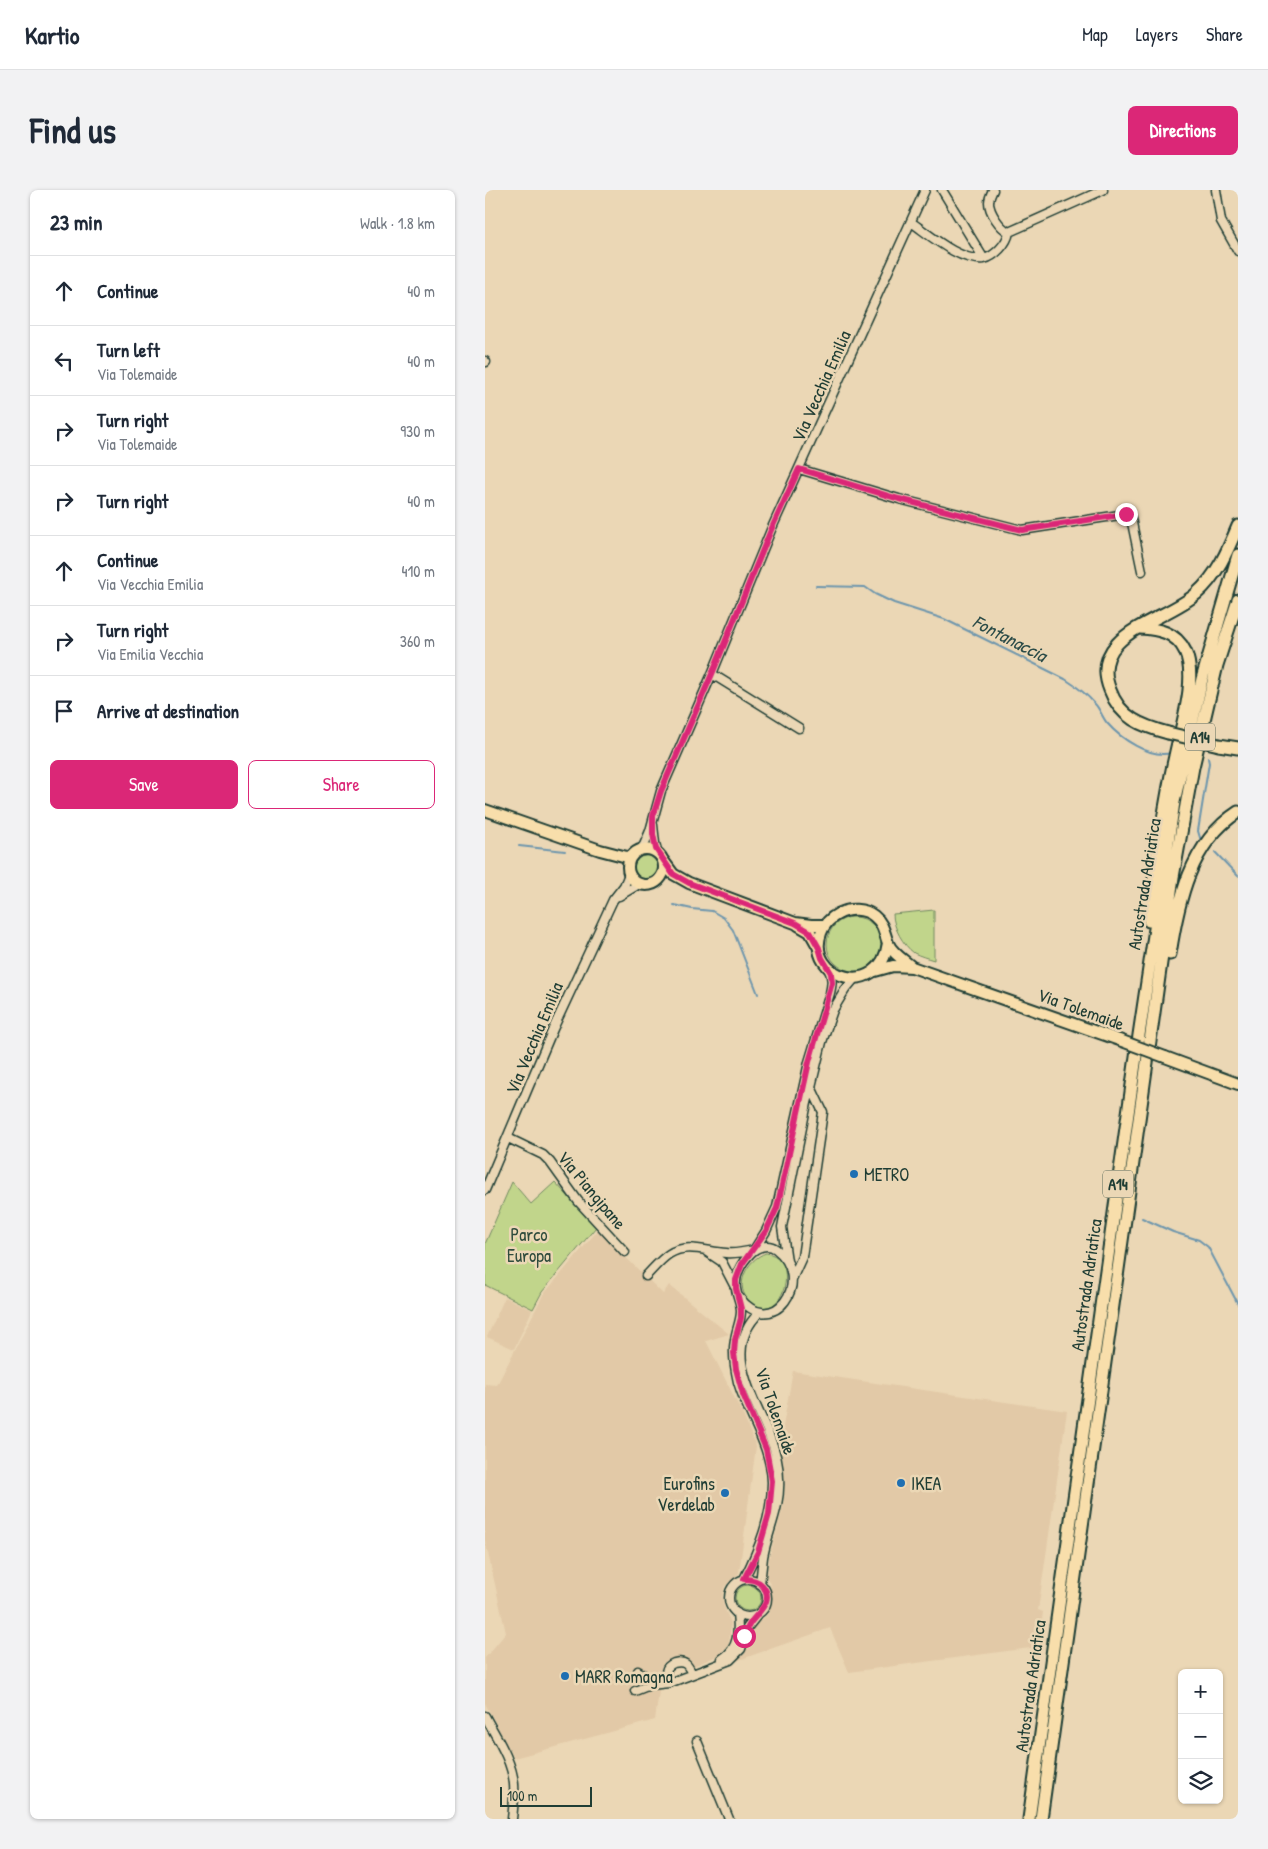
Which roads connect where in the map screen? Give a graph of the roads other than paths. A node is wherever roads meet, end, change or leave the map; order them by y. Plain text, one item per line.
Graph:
1 (925, 190) edge
2 (942, 190) edge
3 (993, 190) edge
4 (1103, 190) edge
5 (1216, 190) edge
6 (911, 222) junction
7 (1009, 232) junction
8 (1238, 251) edge
9 (983, 259) junction
10 (799, 469) junction
11 (1238, 526) edge
12 (1238, 555) edge
13 (1142, 571) dead end
14 (1238, 600) edge
15 (1140, 628) junction
16 (712, 674) junction
17 (799, 728) dead end
18 (1238, 748) edge
19 (485, 810) edge
20 (1238, 812) edge
21 (653, 816) junction
22 (600, 850) junction
23 (635, 853) junction
24 (660, 856) junction
25 (628, 872) junction
26 (654, 883) junction
27 (689, 883) junction
28 (639, 884) junction
29 (613, 900) junction
30 (795, 923) junction
31 (825, 925) junction
32 (888, 943) junction
33 (819, 948) junction
34 (827, 966) junction
35 (912, 967) junction
36 (875, 971) junction
37 (855, 978) junction
38 (1139, 1035) junction
39 (1238, 1084) edge
40 (811, 1086) junction
41 (1138, 1129) junction
42 (508, 1138) junction
43 (485, 1190) edge
44 (701, 1248) junction
45 (754, 1250) junction
46 (625, 1252) dead end
47 (787, 1263) junction
48 (646, 1276) dead end
49 (792, 1279) junction
50 (736, 1289) junction
51 (739, 1297) junction
52 (760, 1312) junction
53 (744, 1579) junction
54 (760, 1584) junction
55 (737, 1613) junction
56 (759, 1613) junction
57 (638, 1671) dead end
58 (691, 1673) junction
59 (668, 1681) junction
60 (635, 1691) dead end
61 (485, 1716) edge
62 (697, 1741) dead end
63 (512, 1819) edge
64 (729, 1819) edge
65 (1029, 1819) edge
66 (1041, 1819) edge

1 - 6 street, Via Vecchia Emilia
2 - 9 street
3 - 7 street
4 - 7 street
5 - 8 street
6 - 9 street
6 - 10 street, Via Vecchia Emilia
7 - 9 street
10 - 13 street
10 - 16 street, Via Vecchia Emilia
11 - 15 highway
12 - 38 highway, Autostrada Adriatica / A14
14 - 41 highway, Autostrada Adriatica / A14
15 - 18 highway, bridge
15 - 38 highway
16 - 17 street
16 - 21 street, Via Vecchia Emilia
19 - 22 main road
20 - 41 highway
21 - 23 street, Via Vecchia Emilia
21 - 24 street
22 - 23 main road
22 - 25 main road
23 - 24 main road
23 - 25 main road
24 - 26 main road
24 - 27 main road
25 - 28 main road
25 - 29 street, Via Vecchia Emilia
26 - 27 main road
26 - 28 main road
27 - 30 main road
28 - 29 street
29 - 42 street, Via Vecchia Emilia
30 - 31 main road
30 - 33 main road
31 - 32 main road, Via Tolemaide
31 - 33 main road
32 - 35 main road, Via Tolemaide
32 - 36 main road
33 - 34 main road
34 - 37 main road
34 - 45 street
35 - 36 main road, Via Tolemaide
35 - 39 main road, Via Tolemaide, bridge
36 - 37 main road, Via Tolemaide
37 - 40 street
38 - 65 highway, Autostrada Adriatica / A14
40 - 47 street
40 - 49 street
41 - 66 highway, Autostrada Adriatica / A14
42 - 43 street, Via Vecchia Emilia
42 - 46 street, Via Piangipane
44 - 45 street
44 - 48 street
44 - 50 street, Via Tolemaide
45 - 47 street
45 - 50 street
47 - 49 street
49 - 52 street
50 - 51 street, Via Tolemaide
51 - 52 street
51 - 53 street, Via Tolemaide
52 - 54 street, Via Tolemaide
53 - 54 street
53 - 55 street, Via Tolemaide
54 - 56 street, Via Tolemaide
55 - 56 street
55 - 58 street
56 - 58 street
57 - 59 street
58 - 59 street
58 - 59 street
59 - 60 street
61 - 63 street
62 - 64 street

